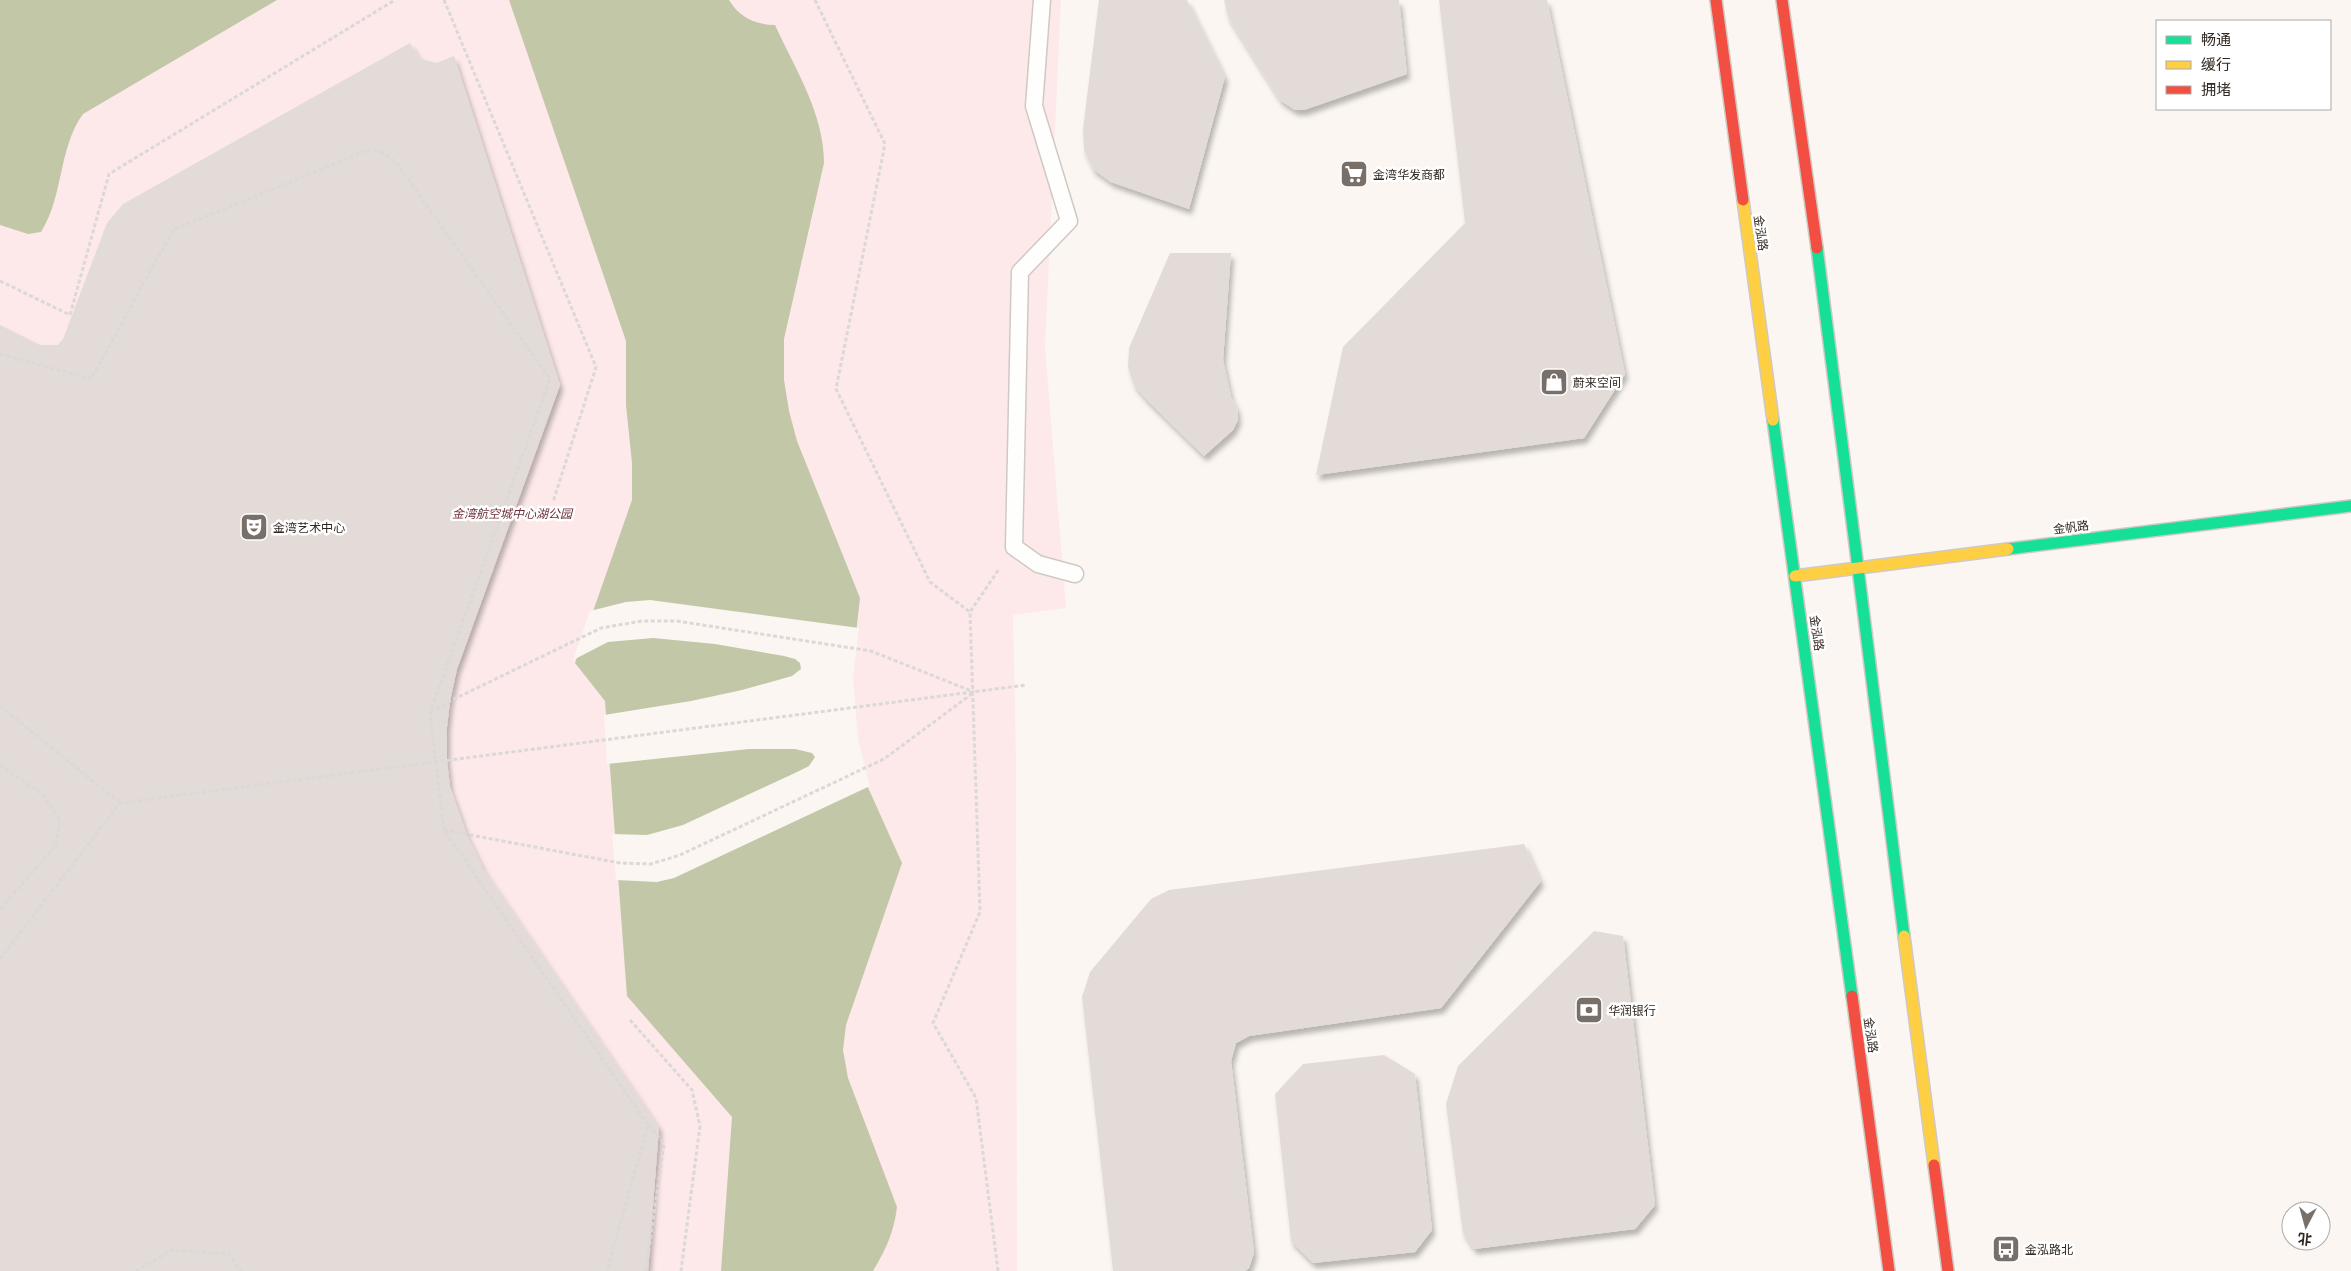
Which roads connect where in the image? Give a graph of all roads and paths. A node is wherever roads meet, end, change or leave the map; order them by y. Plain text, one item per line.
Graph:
1 (395, 0) edge
2 (444, 0) edge
3 (815, 0) edge
4 (1042, 0) edge
5 (1716, 0) edge
6 (1782, 0) edge
7 (0, 281) edge
8 (0, 354) edge
9 (553, 502) dead end
10 (2351, 506) edge
11 (1014, 547) junction
12 (1858, 567) junction
13 (1074, 574) dead end
14 (1795, 576) junction
15 (970, 612) junction
16 (1026, 685) dead end
17 (974, 692) junction
18 (0, 706) edge
19 (430, 713) junction
20 (0, 765) edge
21 (120, 804) junction
22 (444, 830) junction
23 (0, 910) edge
24 (0, 959) edge
25 (630, 1020) dead end
26 (648, 1125) junction
27 (136, 1271) edge
28 (241, 1271) edge
29 (607, 1271) edge
30 (646, 1271) edge
31 (681, 1271) edge
32 (998, 1271) edge
33 (1889, 1271) edge
34 (1948, 1271) edge

1 - 7 path
2 - 9 path
3 - 15 path
4 - 11 lane
5 - 14 street, 金泓路
6 - 12 street
8 - 19 path
10 - 12 street, 金帆路
11 - 13 lane
11 - 15 path
12 - 14 street, 金帆路
12 - 34 street
14 - 33 street, 金泓路
15 - 17 path
16 - 17 path
17 - 19 path
17 - 21 path
17 - 22 path
17 - 32 path
18 - 21 path
19 - 22 path
20 - 23 path
21 - 24 path
22 - 26 path
25 - 31 path
26 - 29 path
26 - 30 path
27 - 28 path

